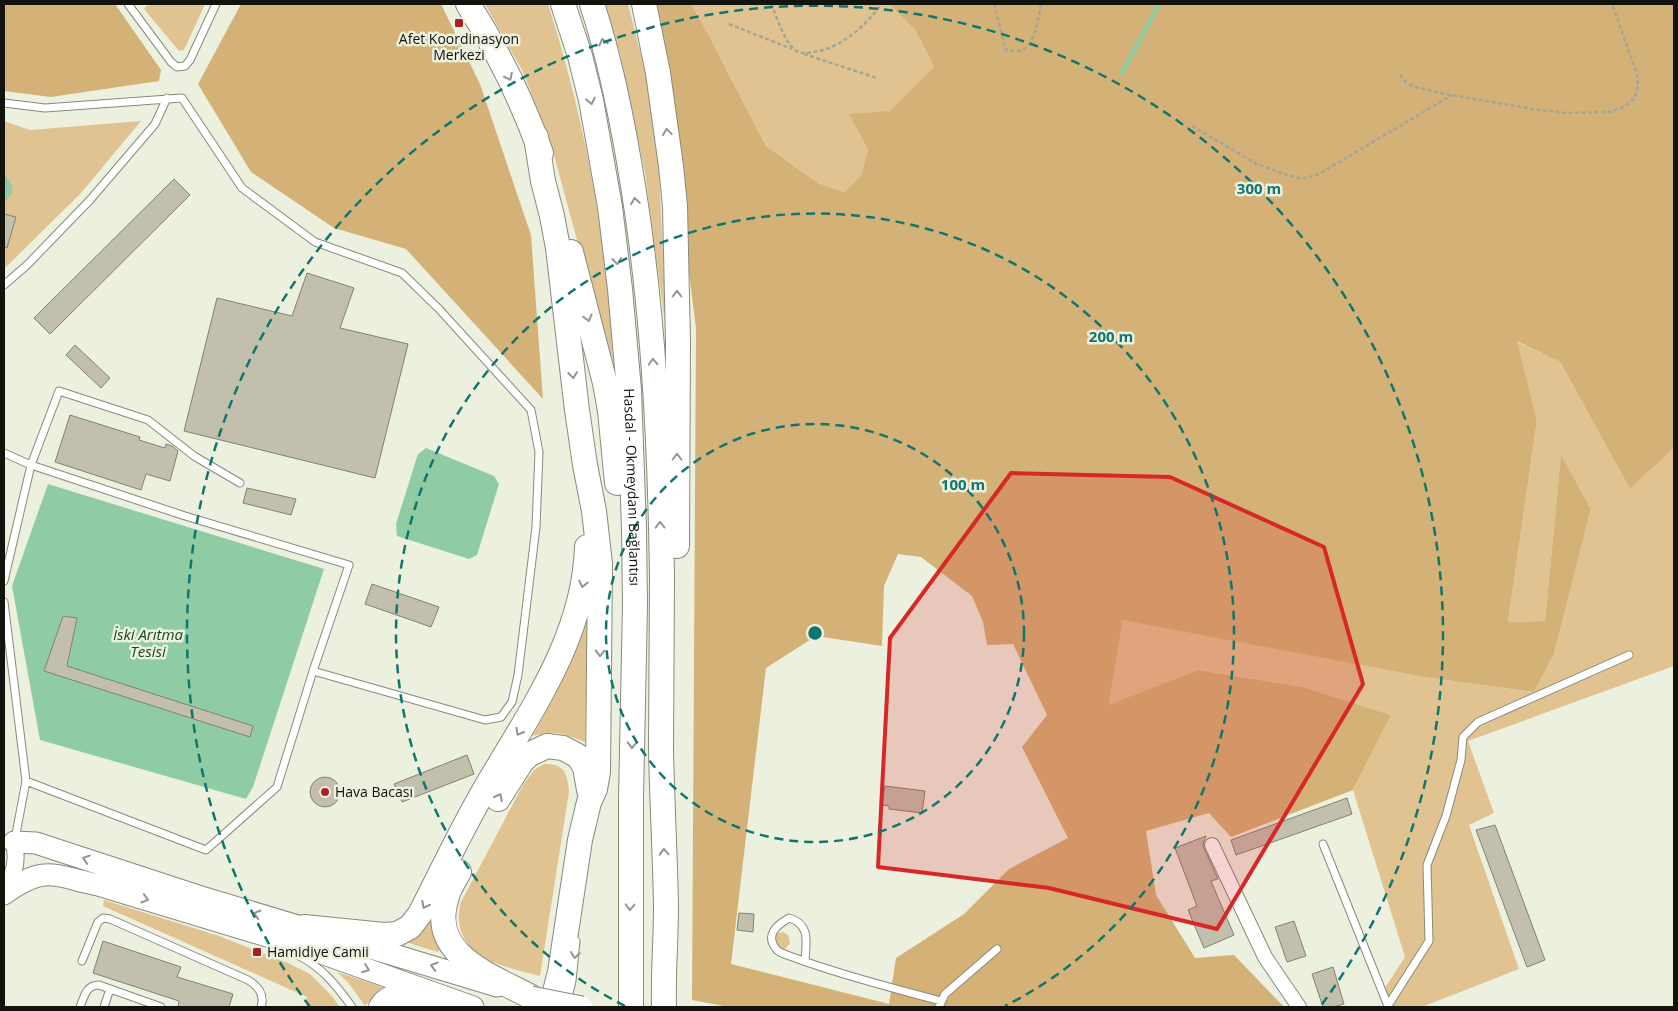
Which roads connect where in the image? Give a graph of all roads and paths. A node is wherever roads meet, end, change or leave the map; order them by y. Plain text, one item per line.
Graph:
1 (128, 4) edge
2 (216, 4) edge
3 (468, 4) edge
4 (563, 4) edge
5 (592, 4) edge
6 (644, 4) edge
7 (771, 4) edge
8 (881, 4) edge
9 (994, 4) edge
10 (1041, 4) edge
11 (1612, 4) edge
12 (729, 24) dead end
13 (794, 50) junction
14 (802, 54) junction
15 (1400, 75) dead end
16 (876, 78) dead end
17 (1453, 94) junction
18 (167, 98) junction
19 (4, 103) edge
20 (1192, 126) dead end
21 (536, 137) junction
22 (4, 285) edge
23 (4, 454) edge
24 (31, 465) junction
25 (585, 465) junction
26 (240, 483) dead end
27 (4, 581) edge
28 (4, 602) edge
29 (1629, 655) dead end
30 (7, 657) edge
31 (313, 671) junction
32 (633, 696) junction
33 (662, 748) junction
34 (26, 781) junction
35 (589, 802) junction
36 (588, 839) dead end
37 (1323, 844) dead end
38 (1212, 845) dead end
39 (9, 850) edge
40 (98, 885) junction
41 (4, 894) edge
42 (304, 928) junction
43 (242, 929) junction
44 (577, 936) dead end
45 (666, 936) junction
46 (997, 949) dead end
47 (284, 950) dead end
48 (291, 952) dead end
49 (82, 961) dead end
50 (805, 961) junction
51 (630, 977) junction
52 (110, 989) junction
53 (541, 1002) edge
54 (142, 1004) edge
55 (940, 1004) edge
56 (1387, 1006) edge
57 (80, 1007) edge
58 (104, 1007) edge
59 (161, 1007) edge
60 (261, 1007) edge
61 (352, 1007) edge
62 (381, 1007) edge
63 (452, 1007) edge
64 (474, 1007) edge
65 (566, 1007) edge
66 (582, 1007) edge
67 (621, 1007) edge
68 (631, 1007) edge
69 (664, 1007) edge
70 (680, 1007) edge
71 (1299, 1007) edge

1 - 2 lane
3 -> 21 highway
4 -> 32 highway, Hasdal - Okmeydanı Bağlantısı
33 -> 5 highway, Hasdal - Okmeydanı Bağlantısı
33 -> 6 highway
7 - 13 path
8 - 14 path
9 - 10 path
11 - 17 path
12 - 13 path
13 - 14 path
14 - 16 path
15 - 17 path
17 - 20 path
18 - 19 lane
18 - 22 lane
18 - 31 lane
21 -> 25 highway
21 -> 32 highway
23 - 24 lane
24 - 26 lane
24 - 27 lane
24 - 31 lane
25 -> 35 highway
25 -> 42 highway
28 - 30 lane
29 - 56 lane
30 - 34 lane
31 - 34 lane
32 -> 51 highway, Hasdal - Okmeydanı Bağlantısı
45 -> 33 highway, Hasdal - Okmeydanı Bağlantısı
34 - 39 lane
35 - 36 lane
35 - 53 highway
53 -> 35 highway
37 - 56 lane
38 - 71 street
39 - 40 main road
39 - 41 street
42 -> 39 main road
40 - 41 main road
40 -> 43 main road
53 -> 42 main road
43 - 47 lane
43 -> 64 main road
44 -> 65 lane
45 - 69 highway
45 - 70 highway
46 - 55 lane
48 - 61 lane
49 - 60 lane
50 - 50 lane
50 - 55 lane
51 - 67 highway
51 - 68 highway, Hasdal - Okmeydanı Bağlantısı
52 - 54 lane
52 - 57 lane
52 - 58 lane
53 - 66 main road, bridge
54 - 59 lane
62 - 63 highway

